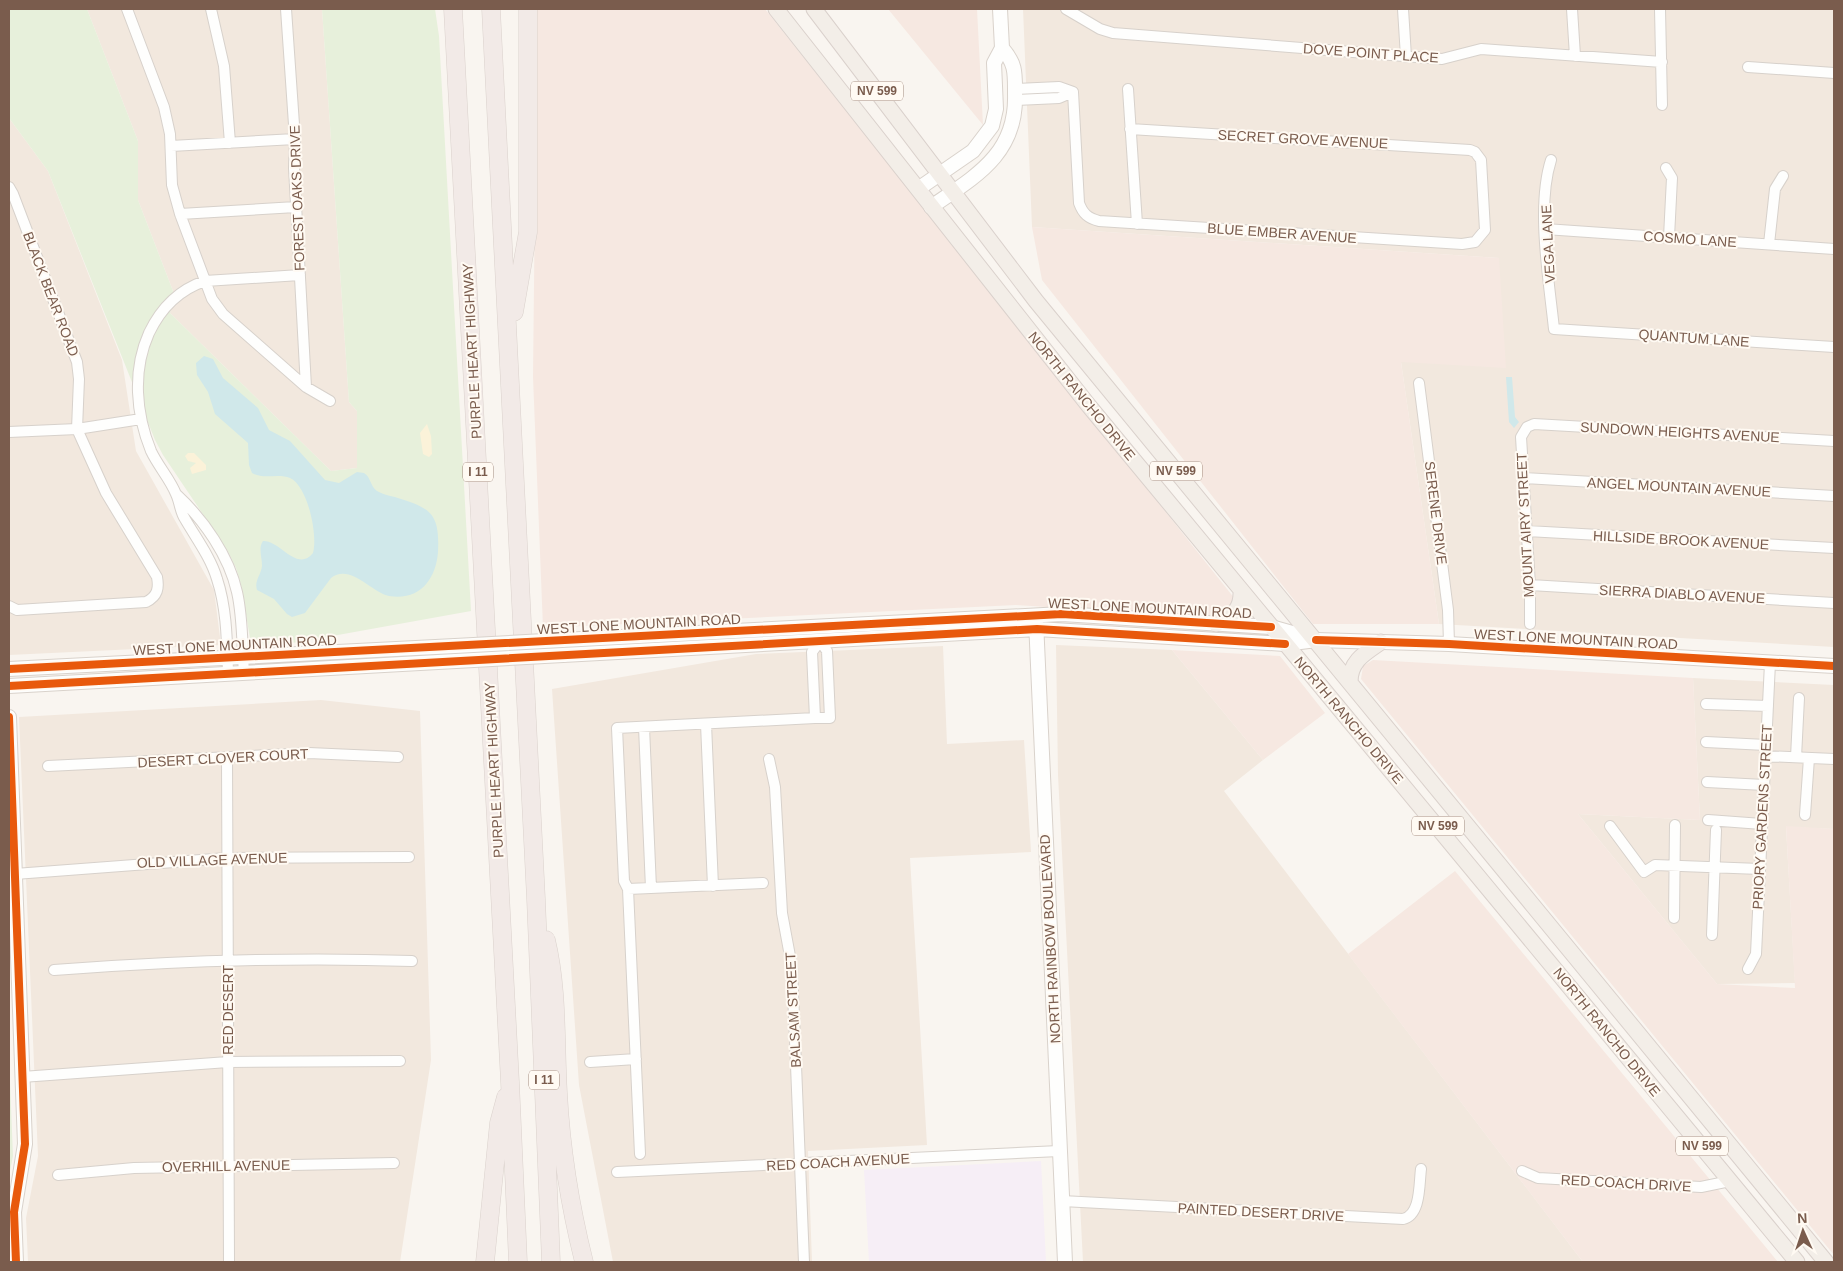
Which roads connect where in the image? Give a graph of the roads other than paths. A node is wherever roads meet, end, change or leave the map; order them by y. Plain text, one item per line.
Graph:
1 (127, 9) edge
2 (210, 9) edge
3 (286, 9) edge
4 (453, 9) edge
5 (491, 9) edge
6 (528, 9) edge
7 (776, 9) edge
8 (814, 9) edge
9 (1000, 9) edge
10 (1066, 9) edge
11 (1403, 9) edge
12 (1572, 9) edge
13 (1660, 9) edge
14 (1081, 13) edge
15 (1002, 48) junction
16 (1575, 56) junction
17 (1406, 57) junction
18 (1662, 62) junction
19 (1748, 67) dead end
20 (1834, 73) edge
21 (1128, 89) dead end
22 (1016, 94) junction
23 (1662, 105) dead end
24 (1130, 128) junction
25 (295, 139) junction
26 (230, 143) junction
27 (170, 146) junction
28 (1551, 160) dead end
29 (1666, 168) dead end
30 (941, 174) junction
31 (1782, 176) dead end
32 (9, 187) edge
33 (918, 189) junction
34 (954, 191) junction
35 (296, 207) junction
36 (931, 207) junction
37 (180, 214) junction
38 (1137, 224) junction
39 (1545, 229) junction
40 (1668, 237) junction
41 (1479, 239) joint
42 (1769, 244) junction
43 (1834, 248) edge
44 (300, 275) junction
45 (206, 281) junction
46 (1554, 329) joint
47 (509, 345) junction
48 (1834, 347) edge
49 (1419, 383) dead end
50 (306, 387) junction
51 (330, 400) dead end
52 (141, 419) junction
53 (1527, 427) joint
54 (77, 429) junction
55 (1144, 431) junction
56 (9, 432) edge
57 (1117, 440) junction
58 (1834, 441) edge
59 (1524, 478) junction
60 (176, 494) junction
61 (1834, 496) edge
62 (1527, 531) junction
63 (1834, 548) edge
64 (1530, 585) junction
65 (1241, 591) junction
66 (1834, 603) edge
67 (9, 606) edge
68 (1036, 622) junction
69 (1216, 624) junction
70 (1530, 624) dead end
71 (849, 625) junction
72 (819, 626) junction
73 (1271, 627) junction
74 (897, 629) junction
75 (850, 639) junction
76 (1316, 640) junction
77 (820, 641) junction
78 (1381, 642) junction
79 (1285, 644) junction
80 (1449, 644) junction
81 (243, 657) junction
82 (228, 658) junction
83 (1770, 663) junction
84 (1834, 666) edge
85 (9, 669) edge
86 (244, 673) junction
87 (228, 674) junction
88 (1350, 682) junction
89 (9, 686) edge
90 (1799, 698) dead end
91 (1706, 704) dead end
92 (1768, 706) junction
93 (9, 717) edge
94 (815, 718) junction
95 (706, 724) junction
96 (644, 727) junction
97 (1706, 742) dead end
98 (1766, 745) junction
99 (1765, 756) junction
100 (227, 757) junction
101 (398, 757) dead end
102 (1796, 758) junction
103 (1809, 758) junction
104 (769, 759) dead end
105 (1834, 760) edge
106 (48, 766) dead end
107 (1707, 782) dead end
108 (1764, 785) junction
109 (1805, 815) dead end
110 (1708, 820) dead end
111 (1762, 824) junction
112 (1675, 825) dead end
113 (1610, 826) dead end
114 (1716, 830) dead end
115 (409, 857) dead end
116 (227, 858) junction
117 (1676, 866) junction
118 (1716, 867) junction
119 (1760, 869) junction
120 (14, 874) junction
121 (763, 883) dead end
122 (713, 886) junction
123 (651, 888) junction
124 (628, 889) junction
125 (536, 898) junction
126 (1674, 918) dead end
127 (1712, 935) dead end
128 (412, 961) dead end
129 (228, 962) junction
130 (1748, 969) dead end
131 (54, 970) dead end
132 (1570, 987) junction
133 (1621, 1014) junction
134 (1606, 1030) junction
135 (636, 1059) junction
136 (400, 1060) dead end
137 (228, 1062) junction
138 (590, 1062) dead end
139 (1668, 1072) junction
140 (22, 1077) junction
141 (510, 1082) junction
142 (1060, 1151) junction
143 (640, 1154) dead end
144 (394, 1163) dead end
145 (800, 1164) junction
146 (228, 1166) junction
147 (1421, 1169) dead end
148 (1522, 1171) dead end
149 (617, 1172) dead end
150 (58, 1175) dead end
151 (1730, 1180) junction
152 (1062, 1201) junction
153 (12, 1244) edge
154 (16, 1262) edge
155 (228, 1262) edge
156 (485, 1262) edge
157 (518, 1262) edge
158 (551, 1262) edge
159 (584, 1262) edge
160 (804, 1262) edge
161 (1065, 1262) edge
162 (1797, 1262) edge
163 (1826, 1262) edge

1 - 27 street
2 - 26 street
3 - 25 street, FOREST OAKS DRIVE
4 - 141 highway, PURPLE HEART HIGHWAY / I 11
5 - 47 highway, I 11
6 - 47 highway
7 - 33 main road, NORTH RANCHO DRIVE / NV 599
8 - 30 main road, NORTH RANCHO DRIVE / NV 599
9 - 15 main road
10 - 14 street, DOVE POINT PLACE
11 - 17 street
12 - 16 street
13 - 18 street
14 - 17 street, DOVE POINT PLACE
15 - 22 main road
15 - 30 main road
16 - 17 street, DOVE POINT PLACE
16 - 18 street, DOVE POINT PLACE
18 - 23 street
19 - 20 street
21 - 24 street
22 - 34 main road
22 - 38 street, BLUE EMBER AVENUE
24 - 38 street
24 - 41 street, SECRET GROVE AVENUE
25 - 26 street
25 - 35 street, FOREST OAKS DRIVE
26 - 27 street
27 - 37 street
28 - 39 street, VEGA LANE
29 - 40 street
30 - 33 main road
30 - 34 main road, NORTH RANCHO DRIVE / NV 599
31 - 42 street
32 - 54 street, BLACK BEAR ROAD
33 - 36 main road, NORTH RANCHO DRIVE / NV 599
34 - 36 main road
34 - 55 main road, NORTH RANCHO DRIVE / NV 599
35 - 37 street
35 - 44 street, FOREST OAKS DRIVE
36 - 57 main road, NORTH RANCHO DRIVE / NV 599
37 - 45 street
38 - 41 street, BLUE EMBER AVENUE
39 - 40 street, COSMO LANE
39 - 46 street, VEGA LANE
40 - 42 street, COSMO LANE
42 - 43 street, COSMO LANE
44 - 45 street
44 - 50 street, FOREST OAKS DRIVE
45 - 50 street
45 - 52 street
46 - 48 street, QUANTUM LANE
47 - 125 highway, I 11
49 - 80 street, SERENE DRIVE
50 - 51 street
52 - 54 street
52 - 60 street
53 - 58 street, SUNDOWN HEIGHTS AVENUE
53 - 59 street, MOUNT AIRY STREET
54 - 56 street
54 - 67 street, BLACK BEAR ROAD
55 - 57 main road
55 - 76 main road, NORTH RANCHO DRIVE / NV 599
57 - 65 main road, NORTH RANCHO DRIVE / NV 599
59 - 61 street, ANGEL MOUNTAIN AVENUE
59 - 62 street, MOUNT AIRY STREET
60 - 81 street
60 - 82 street
62 - 63 street, HILLSIDE BROOK AVENUE
62 - 64 street, MOUNT AIRY STREET
64 - 66 street, SIERRA DIABLO AVENUE
64 - 70 street, MOUNT AIRY STREET
65 - 69 main road
65 - 73 main road, NORTH RANCHO DRIVE / NV 599
68 - 69 main road, WEST LONE MOUNTAIN ROAD
68 - 74 main road, WEST LONE MOUNTAIN ROAD
68 - 79 main road, WEST LONE MOUNTAIN ROAD
68 - 142 main road, NORTH RAINBOW BOULEVARD
69 - 73 main road, WEST LONE MOUNTAIN ROAD
71 - 72 main road, WEST LONE MOUNTAIN ROAD
71 - 74 main road, WEST LONE MOUNTAIN ROAD
71 - 75 main road
72 - 77 main road
72 - 81 main road, WEST LONE MOUNTAIN ROAD, bridge
73 - 76 main road, WEST LONE MOUNTAIN ROAD
73 - 79 main road, NORTH RANCHO DRIVE / NV 599
74 - 75 main road, WEST LONE MOUNTAIN ROAD
75 - 77 main road, WEST LONE MOUNTAIN ROAD
76 - 78 main road, WEST LONE MOUNTAIN ROAD
76 - 79 main road, WEST LONE MOUNTAIN ROAD
76 - 88 main road, NORTH RANCHO DRIVE / NV 599
77 - 86 main road, WEST LONE MOUNTAIN ROAD, bridge
77 - 94 street
77 - 94 street
78 - 80 main road, WEST LONE MOUNTAIN ROAD
78 - 88 main road
79 - 132 main road, NORTH RANCHO DRIVE / NV 599
80 - 83 main road, WEST LONE MOUNTAIN ROAD
81 - 82 main road, WEST LONE MOUNTAIN ROAD
81 - 86 street
82 - 85 main road, WEST LONE MOUNTAIN ROAD
82 - 87 street
83 - 84 main road, WEST LONE MOUNTAIN ROAD
83 - 92 street, PRIORY GARDENS STREET
86 - 87 main road, WEST LONE MOUNTAIN ROAD
87 - 89 main road, WEST LONE MOUNTAIN ROAD
88 - 133 main road, NORTH RANCHO DRIVE / NV 599
90 - 102 street
91 - 92 street
92 - 98 street, PRIORY GARDENS STREET
93 - 120 main road
94 - 95 street
95 - 96 street
95 - 122 street
96 - 123 street
96 - 124 street
97 - 98 street
98 - 99 street, PRIORY GARDENS STREET
99 - 102 street
99 - 108 street, PRIORY GARDENS STREET
100 - 101 street, DESERT CLOVER COURT
100 - 106 street, DESERT CLOVER COURT
100 - 116 street, RED DESERT
102 - 103 street
103 - 105 street
103 - 109 street
104 - 145 street, BALSAM STREET
107 - 108 street
108 - 111 street, PRIORY GARDENS STREET
110 - 111 street
111 - 119 street, PRIORY GARDENS STREET
112 - 117 street
113 - 117 street
114 - 118 street
115 - 116 street, OLD VILLAGE AVENUE
116 - 120 street, OLD VILLAGE AVENUE
116 - 129 street, RED DESERT
117 - 118 street
117 - 126 street
118 - 119 street
118 - 127 street
119 - 130 street, PRIORY GARDENS STREET
120 - 140 main road
121 - 122 street
122 - 123 street
123 - 124 street
124 - 135 street
125 - 158 highway, I 11
125 - 159 highway
128 - 129 street
129 - 131 street
129 - 137 street, RED DESERT
132 - 133 main road
132 - 134 main road, NORTH RANCHO DRIVE / NV 599
133 - 139 main road, NORTH RANCHO DRIVE / NV 599
134 - 139 main road
134 - 151 main road, NORTH RANCHO DRIVE / NV 599
135 - 138 street
135 - 143 street
136 - 137 street
137 - 140 street
137 - 146 street, RED DESERT
139 - 163 main road, NORTH RANCHO DRIVE / NV 599
140 - 153 main road
141 - 156 highway
141 - 157 highway, PURPLE HEART HIGHWAY / I 11
142 - 145 street, RED COACH AVENUE
142 - 152 main road, NORTH RAINBOW BOULEVARD
144 - 146 street, OVERHILL AVENUE
145 - 149 street, RED COACH AVENUE
145 - 160 street, BALSAM STREET
146 - 150 street, OVERHILL AVENUE
146 - 155 street, RED DESERT
147 - 152 street, PAINTED DESERT DRIVE
148 - 151 street, RED COACH DRIVE
151 - 162 main road, NORTH RANCHO DRIVE / NV 599
152 - 161 main road, NORTH RAINBOW BOULEVARD
153 - 154 main road

